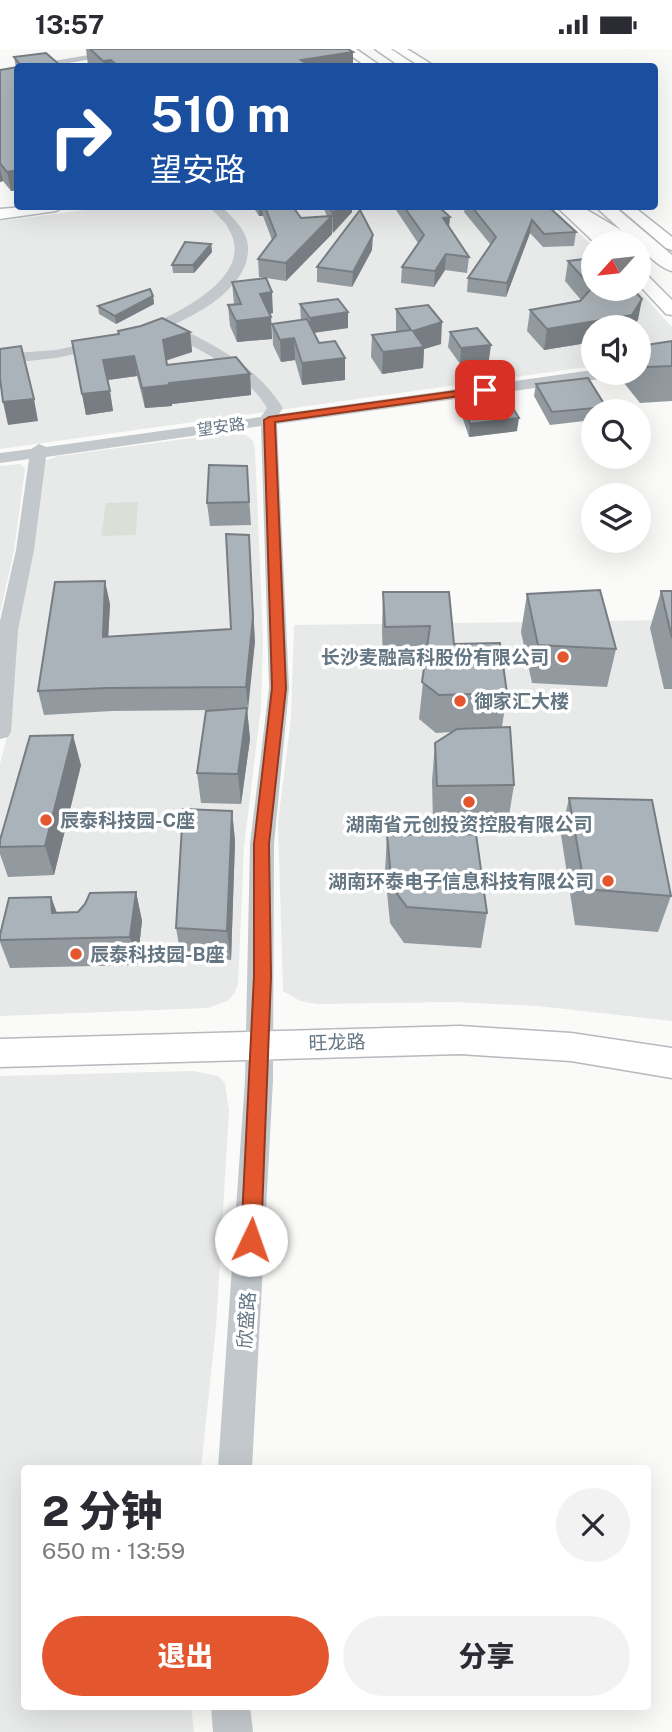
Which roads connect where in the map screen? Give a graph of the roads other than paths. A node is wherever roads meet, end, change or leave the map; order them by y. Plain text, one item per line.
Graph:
1 (49, 49) edge
2 (143, 49) edge
3 (149, 49) edge
4 (348, 49) edge
5 (365, 49) edge
6 (382, 49) edge
7 (399, 49) edge
8 (63, 63) edge
9 (370, 63) edge
10 (388, 63) edge
11 (405, 63) edge
12 (423, 63) edge
13 (32, 210) edge
14 (213, 210) edge
15 (219, 210) edge
16 (567, 210) edge
17 (576, 210) edge
18 (590, 210) edge
19 (608, 210) edge
20 (629, 210) edge
21 (0, 214) edge
22 (591, 231) edge
23 (608, 231) edge
24 (614, 231) edge
25 (672, 245) edge
26 (651, 264) edge
27 (672, 265) edge
28 (672, 283) edge
29 (651, 288) edge
30 (672, 310) edge
31 (157, 325) junction
32 (137, 333) edge
33 (116, 339) edge
34 (0, 357) edge
35 (581, 374) edge
36 (581, 377) edge
37 (266, 419) junction
38 (37, 451) junction
39 (0, 456) edge
40 (0, 666) edge
41 (0, 732) edge
42 (256, 1036) junction
43 (0, 1037) edge
44 (672, 1045) edge
45 (0, 1053) edge
46 (672, 1063) edge
47 (224, 1465) edge
48 (235, 1465) edge
49 (217, 1710) edge
50 (230, 1710) edge
51 (219, 1732) edge
52 (233, 1732) edge

1 - 8 street
2 - 8 street
3 - 8 street
4 - 9 main road
5 - 10 highway
6 - 11 highway
7 - 12 main road
13 - 21 main road
14 - 31 street
15 - 31 street
16 - 22 main road
17 - 23 highway
18 - 24 highway
19 - 27 highway
20 - 25 main road
26 - 28 highway
29 - 30 main road
31 - 32 street
31 - 37 street, 欣盛路
33 - 34 street
35 - 37 street, 望安路
36 - 37 street, 望安路
37 - 38 street, 望安路
37 - 42 street, 欣盛路
38 - 39 street, 望安路
38 - 40 street
38 - 41 street
42 - 43 main road, 旺龙路
42 - 44 main road, 旺龙路
42 - 45 main road, 旺龙路
42 - 46 main road, 旺龙路
42 - 47 street, 欣盛路
42 - 48 street, 欣盛路
49 - 51 street
50 - 52 street

